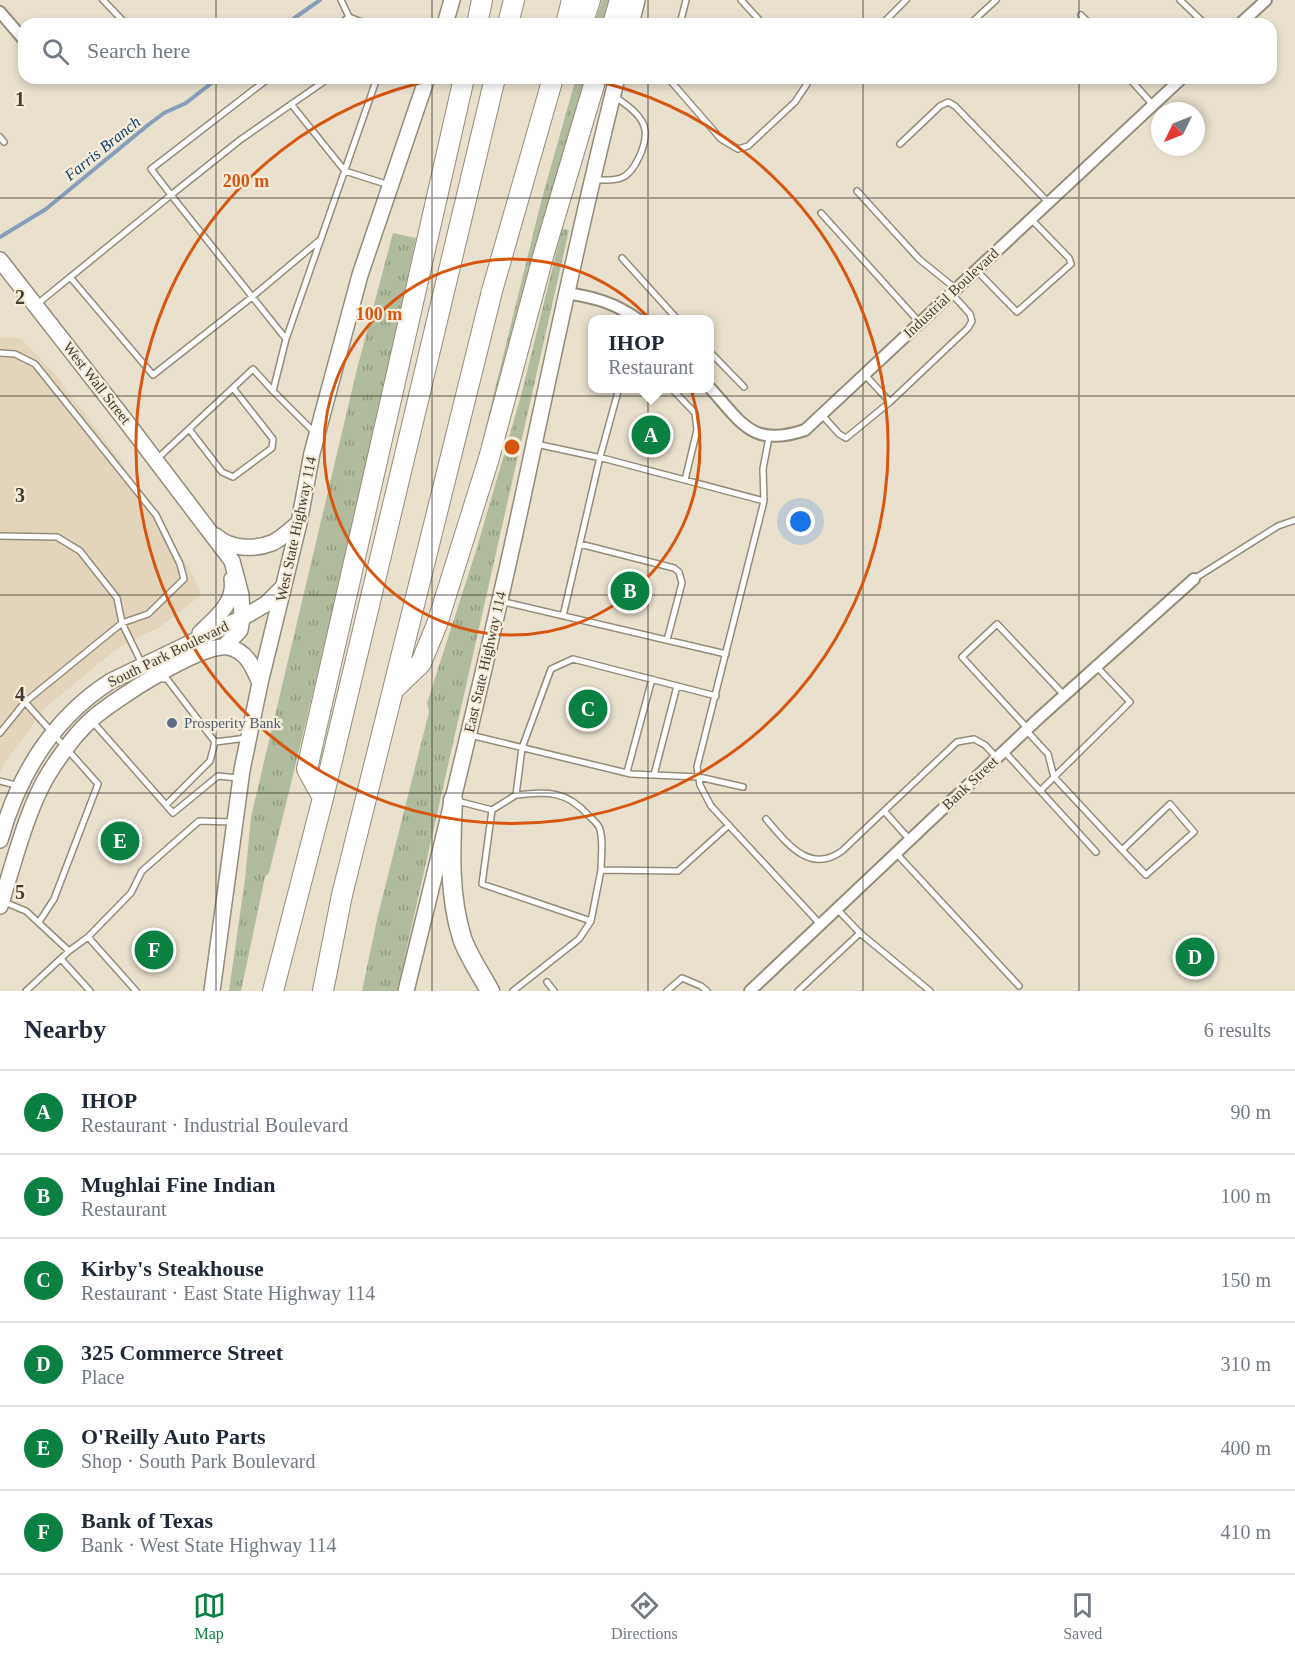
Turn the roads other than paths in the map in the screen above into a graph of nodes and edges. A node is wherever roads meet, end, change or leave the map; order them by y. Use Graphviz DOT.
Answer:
graph roads {
  1 [pos="103,0"];
  2 [pos="341,0"];
  3 [pos="482,0"];
  4 [pos="514,0"];
  5 [pos="572,0"];
  6 [pos="590,0"];
  7 [pos="620,0"];
  8 [pos="637,0"];
  9 [pos="686,0"];
  10 [pos="741,0"];
  11 [pos="906,0"];
  12 [pos="996,0"];
  13 [pos="1180,0"];
  14 [pos="1266,0"];
  15 [pos="0,12"];
  16 [pos="1081,15"];
  17 [pos="349,17"];
  18 [pos="120,18"];
  19 [pos="478,18"];
  20 [pos="510,18"];
  21 [pos="568,18"];
  22 [pos="584,18"];
  23 [pos="615,18"];
  24 [pos="633,18"];
  25 [pos="682,18"];
  26 [pos="758,18"];
  27 [pos="888,18"];
  28 [pos="976,18"];
  29 [pos="1084,18"];
  30 [pos="1199,18"];
  31 [pos="1246,18"];
  32 [pos="18,33"];
  33 [pos="261,84"];
  34 [pos="320,84"];
  35 [pos="375,84"];
  36 [pos="425,84"];
  37 [pos="463,84"];
  38 [pos="494,84"];
  39 [pos="551,84"];
  40 [pos="557,84"];
  41 [pos="594,84"];
  42 [pos="616,84"];
  43 [pos="673,84"];
  44 [pos="807,84"];
  45 [pos="1134,84"];
  46 [pos="1176,84"];
  47 [pos="613,96"];
  48 [pos="547,99"];
  49 [pos="1156,102"];
  50 [pos="1151,103"];
  51 [pos="291,104"];
  52 [pos="1151,107"];
  53 [pos="900,144"];
  54 [pos="345,171"];
  55 [pos="592,180"];
  56 [pos="391,186"];
  57 [pos="857,191"];
  58 [pos="171,195"];
  59 [pos="1048,202"];
  60 [pos="821,213"];
  61 [pos="1030,218"];
  62 [pos="321,239"];
  63 [pos="622,258"];
  64 [pos="0,260"];
  65 [pos="976,270"];
  66 [pos="70,277"];
  67 [pos="953,291"];
  68 [pos="566,293"];
  69 [pos="252,297"];
  70 [pos="36,305"];
  71 [pos="632,315"];
  72 [pos="673,315"];
  73 [pos="920,323"];
  74 [pos="286,339"];
  75 [pos="0,353"];
  76 [pos="714,356"];
  77 [pos="865,375"];
  78 [pos="744,387"];
  79 [pos="234,388"];
  80 [pos="273,392"];
  81 [pos="714,392"];
  82 [pos="618,393"];
  83 [pos="676,393"];
  84 [pos="890,402"];
  85 [pos="822,416"];
  86 [pos="189,429"];
  87 [pos="317,435"];
  88 [pos="770,437"];
  89 [pos="534,444"];
  90 [pos="600,458"];
  91 [pos="156,460"];
  92 [pos="685,480"];
  93 [pos="764,501"];
  94 [pos="192,508"];
  95 [pos="1295,520"];
  96 [pos="299,523"];
  97 [pos="0,536"];
  98 [pos="580,544"];
  99 [pos="1194,579"];
  100 [pos="284,587"];
  101 [pos="500,601"];
  102 [pos="563,616"];
  103 [pos="242,618"];
  104 [pos="122,623"];
  105 [pos="667,640"];
  106 [pos="188,644"];
  107 [pos="225,646"];
  108 [pos="726,654"];
  109 [pos="143,666"];
  110 [pos="1096,667"];
  111 [pos="652,679"];
  112 [pos="150,680"];
  113 [pos="260,683"];
  114 [pos="677,686"];
  115 [pos="393,690"];
  116 [pos="716,696"];
  117 [pos="1065,696"];
  118 [pos="25,702"];
  119 [pos="79,707"];
  120 [pos="91,720"];
  121 [pos="1027,730"];
  122 [pos="0,733"];
  123 [pos="52,734"];
  124 [pos="469,735"];
  125 [pos="248,738"];
  126 [pos="215,742"];
  127 [pos="67,748"];
  128 [pos="522,748"];
  129 [pos="1001,754"];
  130 [pos="627,772"];
  131 [pos="654,775"];
  132 [pos="699,777"];
  133 [pos="1054,777"];
  134 [pos="241,779"];
  135 [pos="0,781"];
  136 [pos="20,786"];
  137 [pos="743,787"];
  138 [pos="1040,791"];
  139 [pos="38,795"];
  140 [pos="516,795"];
  141 [pos="323,798"];
  142 [pos="453,800"];
  143 [pos="166,805"];
  144 [pos="492,810"];
  145 [pos="884,811"];
  146 [pos="766,819"];
  147 [pos="234,822"];
  148 [pos="729,825"];
  149 [pos="0,840"];
  150 [pos="910,840"];
  151 [pos="1122,850"];
  152 [pos="1096,852"];
  153 [pos="896,853"];
  154 [pos="601,870"];
  155 [pos="1,902"];
  156 [pos="837,909"];
  157 [pos="591,921"];
  158 [pos="39,922"];
  159 [pos="820,924"];
  160 [pos="860,933"];
  161 [pos="88,936"];
  162 [pos="69,951"];
  163 [pos="61,959"];
  164 [pos="547,982"];
  165 [pos="1019,986"];
  166 [pos="26,991"];
  167 [pos="90,991"];
  168 [pos="136,991"];
  169 [pos="212,991"];
  170 [pos="273,991"];
  171 [pos="323,991"];
  172 [pos="406,991"];
  173 [pos="490,991"];
  174 [pos="513,991"];
  175 [pos="554,991"];
  176 [pos="667,991"];
  177 [pos="706,991"];
  178 [pos="750,991"];
  179 [pos="798,991"];
  180 [pos="930,991"];
  1 -- 18 [label="lane"];
  2 -- 17 [label="lane"];
  3 -- 19 [label="highway"];
  4 -- 20 [label="highway"];
  5 -- 21 [label="highway"];
  6 -- 22 [label="highway"];
  7 -- 23 [label="highway"];
  8 -- 24 [label="main road"];
  9 -- 25 [label="lane"];
  10 -- 26 [label="lane"];
  11 -- 27 [label="lane"];
  12 -- 28 [label="lane"];
  13 -- 30 [label="lane"];
  14 -- 31 [label="street"];
  15 -- 32 [label="street"];
  16 -- 29 [label="lane"];
  33 -- 58 [label="lane"];
  34 -- 51 [label="lane"];
  35 -- 54 [label="lane"];
  36 -- 56 [label="main road, West State Highway 114"];
  37 -- 141 [label="highway"];
  38 -- 141 [label="highway"];
  39 -- 48 [label="highway"];
  40 -- 48 [label="highway"];
  41 -- 115 [label="highway"];
  42 -- 47 [label="main road"];
  43 -- 44 [label="lane"];
  45 -- 50 [label="lane"];
  46 -- 49 [label="street, Industrial Boulevard"];
  47 -- 55 [label="main road"];
  47 -- 55 [label="lane"];
  48 -- 115 [label="highway"];
  51 -- 54 [label="lane"];
  51 -- 58 [label="lane"];
  52 -- 59 [label="street, Industrial Boulevard"];
  53 -- 59 [label="lane"];
  54 -- 56 [label="lane"];
  54 -- 62 [label="lane"];
  55 -- 68 [label="main road"];
  56 -- 87 [label="main road, West State Highway 114"];
  57 -- 67 [label="lane"];
  58 -- 66 [label="lane"];
  58 -- 69 [label="lane"];
  59 -- 61 [label="street, Industrial Boulevard"];
  60 -- 73 [label="lane"];
  61 -- 65 [label="street, Industrial Boulevard"];
  61 -- 65 [label="lane"];
  62 -- 69 [label="lane"];
  62 -- 74 [label="lane"];
  63 -- 72 [label="lane"];
  64 -- 70 [label="main road, West Wall Street"];
  65 -- 67 [label="street, Industrial Boulevard"];
  66 -- 69 [label="lane"];
  66 -- 70 [label="lane"];
  67 -- 73 [label="street, Industrial Boulevard"];
  67 -- 84 [label="lane"];
  68 -- 71 [label="street"];
  68 -- 89 [label="main road, East State Highway 114"];
  69 -- 74 [label="lane"];
  70 -- 91 [label="main road, West Wall Street"];
  73 -- 77 [label="street, Industrial Boulevard"];
  74 -- 80 [label="lane"];
  75 -- 104 [label="lane"];
  76 -- 78 [label="lane"];
  77 -- 84 [label="lane"];
  77 -- 85 [label="street, Industrial Boulevard"];
  79 -- 80 [label="lane"];
  79 -- 86 [label="lane"];
  79 -- 86 [label="lane"];
  80 -- 87 [label="lane"];
  81 -- 88 [label="street"];
  82 -- 90 [label="lane"];
  83 -- 92 [label="lane"];
  84 -- 85 [label="lane"];
  85 -- 88 [label="street, Industrial Boulevard"];
  86 -- 91 [label="lane"];
  87 -- 96 [label="main road, West State Highway 114"];
  88 -- 93 [label="lane"];
  89 -- 90 [label="lane"];
  89 -- 101 [label="main road, East State Highway 114"];
  90 -- 92 [label="lane"];
  90 -- 98 [label="lane"];
  91 -- 94 [label="main road, West Wall Street"];
  92 -- 93 [label="lane"];
  93 -- 108 [label="lane"];
  94 -- 96 [label="main road"];
  94 -- 103 [label="main road"];
  94 -- 106 [label="main road"];
  95 -- 99 [label="lane"];
  96 -- 100 [label="main road, West State Highway 114"];
  97 -- 104 [label="lane"];
  98 -- 102 [label="lane"];
  98 -- 105 [label="lane"];
  99 -- 110 [label="street, Bank Street"];
  100 -- 103 [label="main road, South Park Boulevard"];
  100 -- 113 [label="main road, West State Highway 114"];
  101 -- 102 [label="lane"];
  101 -- 124 [label="main road, East State Highway 114"];
  102 -- 105 [label="lane"];
  103 -- 106 [label="main road, South Park Boulevard"];
  103 -- 107 [label="main road"];
  104 -- 109 [label="lane"];
  104 -- 118 [label="lane"];
  105 -- 108 [label="lane"];
  106 -- 109 [label="main road, South Park Boulevard"];
  107 -- 112 [label="main road, South Park Boulevard"];
  107 -- 113 [label="main road"];
  108 -- 116 [label="lane"];
  109 -- 112 [label="lane"];
  109 -- 119 [label="main road, South Park Boulevard"];
  110 -- 117 [label="street, Bank Street"];
  110 -- 133 [label="lane"];
  111 -- 114 [label="lane"];
  111 -- 128 [label="lane"];
  111 -- 130 [label="lane"];
  112 -- 120 [label="main road, South Park Boulevard"];
  112 -- 126 [label="lane"];
  113 -- 125 [label="main road, West State Highway 114"];
  114 -- 116 [label="lane"];
  114 -- 131 [label="lane"];
  115 -- 171 [label="highway"];
  116 -- 132 [label="lane"];
  117 -- 121 [label="street, Bank Street"];
  117 -- 121 [label="lane"];
  118 -- 122 [label="lane"];
  118 -- 123 [label="lane"];
  119 -- 120 [label="main road"];
  119 -- 123 [label="main road, South Park Boulevard"];
  120 -- 127 [label="main road, South Park Boulevard"];
  120 -- 143 [label="lane"];
  121 -- 129 [label="street, Bank Street"];
  121 -- 133 [label="lane"];
  123 -- 127 [label="lane"];
  123 -- 136 [label="main road, South Park Boulevard"];
  124 -- 128 [label="lane"];
  124 -- 142 [label="main road, East State Highway 114"];
  125 -- 126 [label="lane"];
  125 -- 134 [label="main road, West State Highway 114"];
  126 -- 143 [label="lane"];
  127 -- 139 [label="main road, South Park Boulevard"];
  127 -- 158 [label="lane"];
  128 -- 130 [label="lane"];
  128 -- 140 [label="lane"];
  129 -- 138 [label="lane"];
  129 -- 145 [label="lane"];
  129 -- 150 [label="street, Bank Street"];
  130 -- 131 [label="lane"];
  131 -- 132 [label="lane"];
  132 -- 137 [label="lane"];
  132 -- 148 [label="lane"];
  133 -- 138 [label="lane"];
  133 -- 151 [label="lane"];
  134 -- 143 [label="lane"];
  134 -- 147 [label="main road, West State Highway 114"];
  135 -- 136 [label="lane"];
  136 -- 139 [label="main road"];
  136 -- 149 [label="main road, South Park Boulevard"];
  138 -- 152 [label="lane"];
  139 -- 155 [label="main road, South Park Boulevard"];
  140 -- 144 [label="lane"];
  140 -- 154 [label="lane"];
  141 -- 170 [label="highway"];
  142 -- 144 [label="lane"];
  142 -- 172 [label="main road, East State Highway 114"];
  142 -- 173 [label="main road"];
  144 -- 157 [label="lane"];
  145 -- 146 [label="lane"];
  145 -- 150 [label="lane"];
  147 -- 161 [label="lane"];
  147 -- 169 [label="main road, West State Highway 114"];
  148 -- 154 [label="lane"];
  148 -- 159 [label="lane"];
  150 -- 153 [label="street, Bank Street"];
  151 -- 151 [label="lane"];
  153 -- 156 [label="street, Bank Street"];
  153 -- 165 [label="lane"];
  154 -- 157 [label="lane"];
  155 -- 158 [label="lane"];
  156 -- 159 [label="street, Bank Street"];
  156 -- 160 [label="lane"];
  157 -- 174 [label="lane"];
  158 -- 162 [label="lane"];
  159 -- 178 [label="street, Bank Street"];
  160 -- 179 [label="lane"];
  160 -- 180 [label="lane"];
  161 -- 162 [label="lane"];
  161 -- 168 [label="lane"];
  162 -- 163 [label="lane"];
  163 -- 166 [label="lane"];
  163 -- 167 [label="lane"];
  164 -- 175 [label="lane"];
  176 -- 177 [label="lane"];
}
